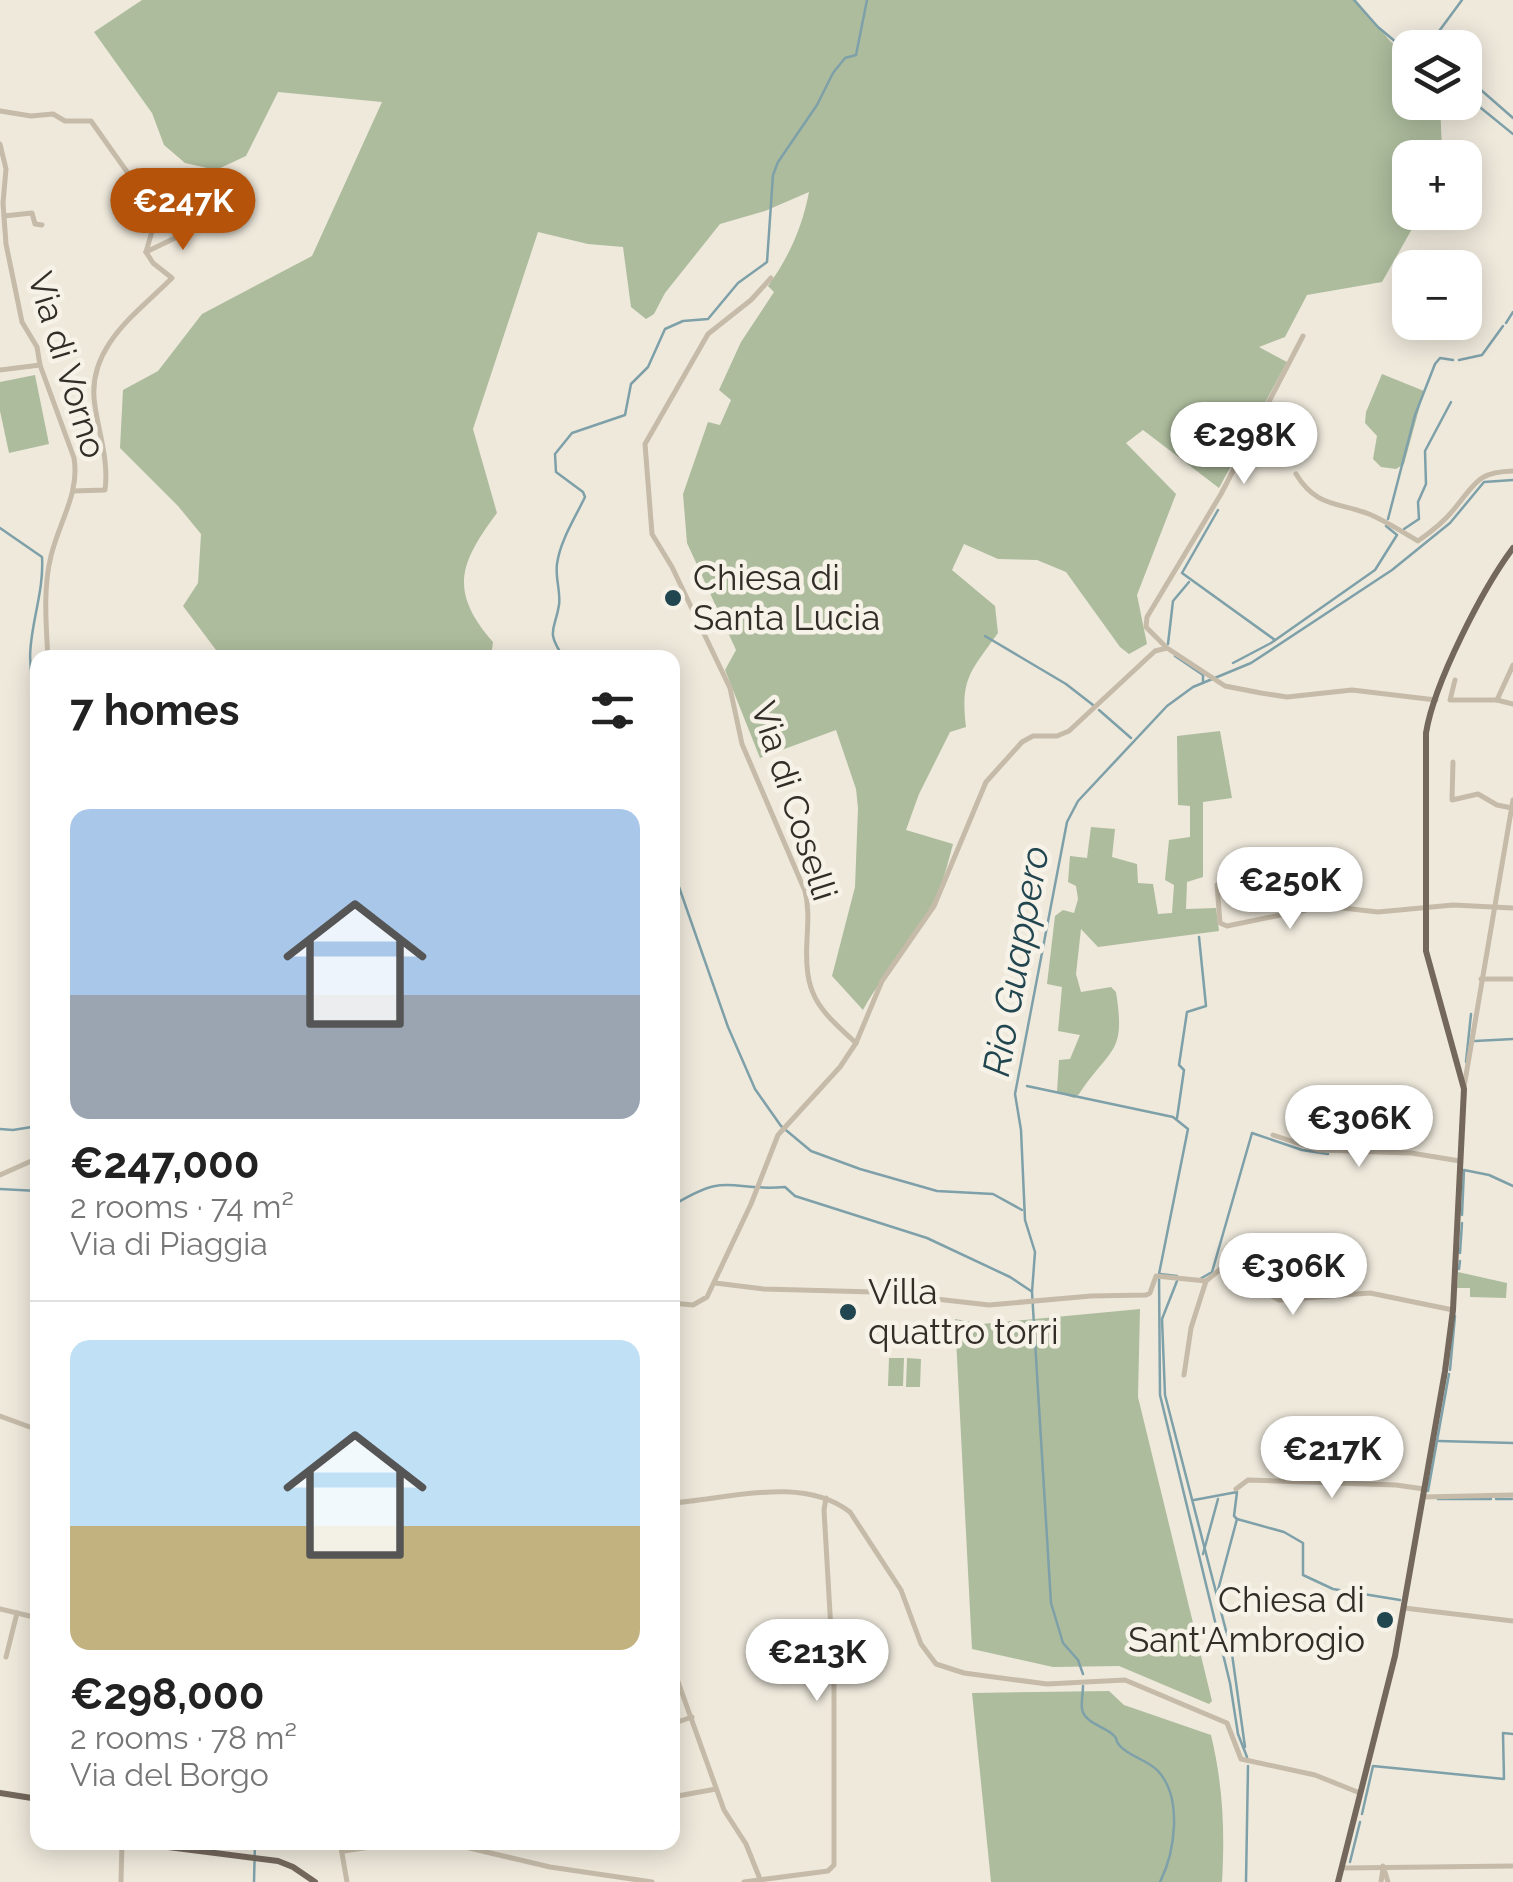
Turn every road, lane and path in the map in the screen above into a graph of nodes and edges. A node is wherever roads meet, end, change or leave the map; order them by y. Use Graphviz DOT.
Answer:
graph roads {
  1 [pos="0,110"];
  2 [pos="0,144"];
  3 [pos="4,216"];
  4 [pos="204,224"];
  5 [pos="42,225"];
  6 [pos="3,244"];
  7 [pos="146,252"];
  8 [pos="771,278"];
  9 [pos="1303,336"];
  10 [pos="40,366"];
  11 [pos="0,370"];
  12 [pos="1242,450"];
  13 [pos="1263,455"];
  14 [pos="1513,471"];
  15 [pos="1296,474"];
  16 [pos="73,491"];
  17 [pos="1513,548"];
  18 [pos="1167,648"];
  19 [pos="48,650"];
  20 [pos="1513,666"];
  21 [pos="1456,680"];
  22 [pos="1436,700"];
  23 [pos="1496,700"];
  24 [pos="1513,704"];
  25 [pos="1453,762"];
  26 [pos="1513,800"];
  27 [pos="1512,808"];
  28 [pos="1217,885"];
  29 [pos="1424,908"];
  30 [pos="1494,908"];
  31 [pos="1513,908"];
  32 [pos="1480,979"];
  33 [pos="1513,979"];
  34 [pos="856,1042"];
  35 [pos="1464,1089"];
  36 [pos="1273,1135"];
  37 [pos="1460,1160"];
  38 [pos="30,1162"];
  39 [pos="0,1175"];
  40 [pos="1206,1282"];
  41 [pos="715,1283"];
  42 [pos="680,1303"];
  43 [pos="1452,1310"];
  44 [pos="1184,1375"];
  45 [pos="0,1416"];
  46 [pos="30,1427"];
  47 [pos="1236,1488"];
  48 [pos="1423,1493"];
  49 [pos="1513,1495"];
  50 [pos="826,1498"];
  51 [pos="680,1502"];
  52 [pos="1404,1608"];
  53 [pos="0,1609"];
  54 [pos="17,1613"];
  55 [pos="30,1616"];
  56 [pos="1513,1621"];
  57 [pos="6,1657"];
  58 [pos="680,1684"];
  59 [pos="692,1717"];
  60 [pos="680,1721"];
  61 [pos="716,1789"];
  62 [pos="0,1793"];
  63 [pos="1360,1793"];
  64 [pos="680,1796"];
  65 [pos="30,1799"];
  66 [pos="124,1850"];
  67 [pos="194,1850"];
  68 [pos="350,1850"];
  69 [pos="478,1850"];
  70 [pos="344,1851"];
  71 [pos="1383,1866"];
  72 [pos="1513,1866"];
  73 [pos="1343,1868"];
  74 [pos="760,1880"];
  75 [pos="122,1882"];
  76 [pos="315,1882"];
  77 [pos="347,1882"];
  78 [pos="652,1882"];
  79 [pos="744,1882"];
  80 [pos="1338,1882"];
  81 [pos="1385,1882"];
  1 -- 7 [label="street"];
  2 -- 3 [label="street, Via di Vorno"];
  3 -- 5 [label="street"];
  3 -- 6 [label="street, Via di Vorno"];
  4 -- 7 [label="street"];
  6 -- 10 [label="street, Via di Vorno"];
  7 -- 16 [label="street"];
  8 -- 34 [label="street, Via di Coselli"];
  9 -- 12 [label="street"];
  10 -- 11 [label="street"];
  10 -- 16 [label="street, Via di Vorno"];
  12 -- 13 [label="street"];
  12 -- 18 [label="street"];
  14 -- 15 [label="street"];
  16 -- 19 [label="street, Via di Vorno"];
  17 -- 22 [label="main road"];
  18 -- 22 [label="street"];
  18 -- 34 [label="street"];
  20 -- 23 [label="street"];
  21 -- 23 [label="street"];
  22 -- 29 [label="main road"];
  23 -- 24 [label="street"];
  25 -- 27 [label="street"];
  26 -- 27 [label="street"];
  27 -- 30 [label="street"];
  28 -- 29 [label="street"];
  29 -- 30 [label="street"];
  29 -- 35 [label="main road"];
  30 -- 31 [label="street"];
  30 -- 32 [label="street"];
  32 -- 33 [label="street"];
  32 -- 35 [label="street"];
  34 -- 41 [label="street"];
  35 -- 37 [label="main road"];
  36 -- 37 [label="street"];
  37 -- 43 [label="main road"];
  38 -- 39 [label="street"];
  40 -- 41 [label="street"];
  40 -- 43 [label="street"];
  40 -- 44 [label="street"];
  41 -- 42 [label="street"];
  43 -- 48 [label="main road"];
  45 -- 46 [label="street"];
  47 -- 48 [label="street"];
  48 -- 49 [label="street"];
  48 -- 52 [label="main road"];
  50 -- 51 [label="street"];
  50 -- 63 [label="street"];
  50 -- 74 [label="street"];
  52 -- 56 [label="street"];
  52 -- 63 [label="main road"];
  53 -- 54 [label="street"];
  54 -- 55 [label="street"];
  54 -- 57 [label="street"];
  58 -- 59 [label="street"];
  59 -- 60 [label="street"];
  59 -- 61 [label="street"];
  61 -- 64 [label="street"];
  61 -- 74 [label="street"];
  62 -- 65 [label="main road"];
  63 -- 73 [label="main road"];
  66 -- 75 [label="street"];
  67 -- 76 [label="main road"];
  68 -- 70 [label="street"];
  69 -- 78 [label="street"];
  70 -- 77 [label="street"];
  71 -- 72 [label="street"];
  71 -- 73 [label="street"];
  71 -- 81 [label="street"];
  73 -- 80 [label="main road"];
  74 -- 79 [label="street"];
}
